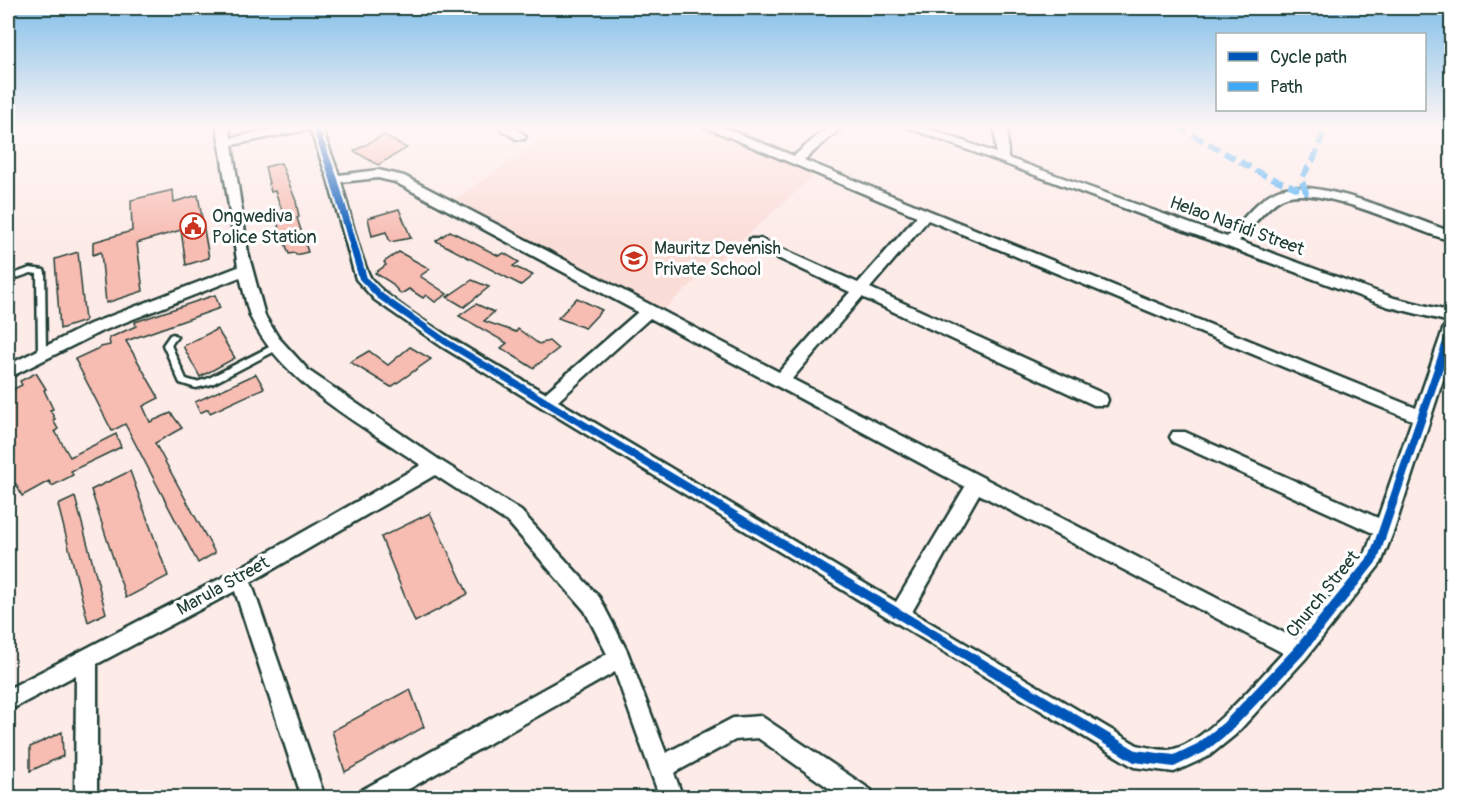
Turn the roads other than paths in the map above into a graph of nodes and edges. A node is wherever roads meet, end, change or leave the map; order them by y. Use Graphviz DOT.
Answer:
graph roads {
  1 [pos="228,164"];
  2 [pos="328,164"];
  3 [pos="799,164"];
  4 [pos="1012,164"];
  5 [pos="334,179"];
  6 [pos="926,215"];
  7 [pos="1452,237"];
  8 [pos="755,242"];
  9 [pos="1229,243"];
  10 [pos="245,270"];
  11 [pos="8,279"];
  12 [pos="860,290"];
  13 [pos="648,312"];
  14 [pos="1452,317"];
  15 [pos="1452,327"];
  16 [pos="173,337"];
  17 [pos="278,346"];
  18 [pos="42,353"];
  19 [pos="8,372"];
  20 [pos="781,381"];
  21 [pos="1100,400"];
  22 [pos="547,401"];
  23 [pos="1422,417"];
  24 [pos="1179,437"];
  25 [pos="435,466"];
  26 [pos="976,484"];
  27 [pos="1385,530"];
  28 [pos="240,578"];
  29 [pos="899,615"];
  30 [pos="1299,651"];
  31 [pos="620,658"];
  32 [pos="87,659"];
  33 [pos="8,700"];
  34 [pos="661,768"];
  35 [pos="86,798"];
  36 [pos="314,798"];
  37 [pos="370,798"];
  38 [pos="672,798"];
  39 [pos="863,798"];
  1 -- 10 [label="street"];
  2 -- 5 [label="street"];
  3 -- 6 [label="street"];
  4 -- 9 [label="street, Helao Nafidi Street"];
  5 -- 13 [label="street"];
  5 -- 22 [label="street"];
  6 -- 12 [label="street"];
  6 -- 23 [label="street"];
  7 -- 9 [label="street"];
  8 -- 12 [label="street"];
  9 -- 14 [label="street, Helao Nafidi Street"];
  10 -- 17 [label="street"];
  10 -- 18 [label="street"];
  11 -- 18 [label="lane"];
  12 -- 20 [label="street"];
  12 -- 21 [label="street"];
  13 -- 20 [label="street"];
  13 -- 22 [label="street"];
  15 -- 23 [label="street, Church Street"];
  16 -- 17 [label="lane"];
  17 -- 25 [label="street"];
  18 -- 19 [label="street"];
  20 -- 26 [label="street"];
  22 -- 29 [label="street"];
  23 -- 27 [label="street, Church Street"];
  24 -- 27 [label="street"];
  25 -- 28 [label="street, Marula Street"];
  25 -- 31 [label="street"];
  26 -- 29 [label="street"];
  26 -- 30 [label="street"];
  27 -- 30 [label="street, Church Street"];
  28 -- 32 [label="street, Marula Street"];
  28 -- 36 [label="street"];
  29 -- 30 [label="street, Church Street"];
  31 -- 34 [label="street"];
  31 -- 37 [label="street"];
  32 -- 33 [label="street, Marula Street"];
  32 -- 35 [label="street"];
  34 -- 38 [label="street"];
  34 -- 39 [label="street"];
}
